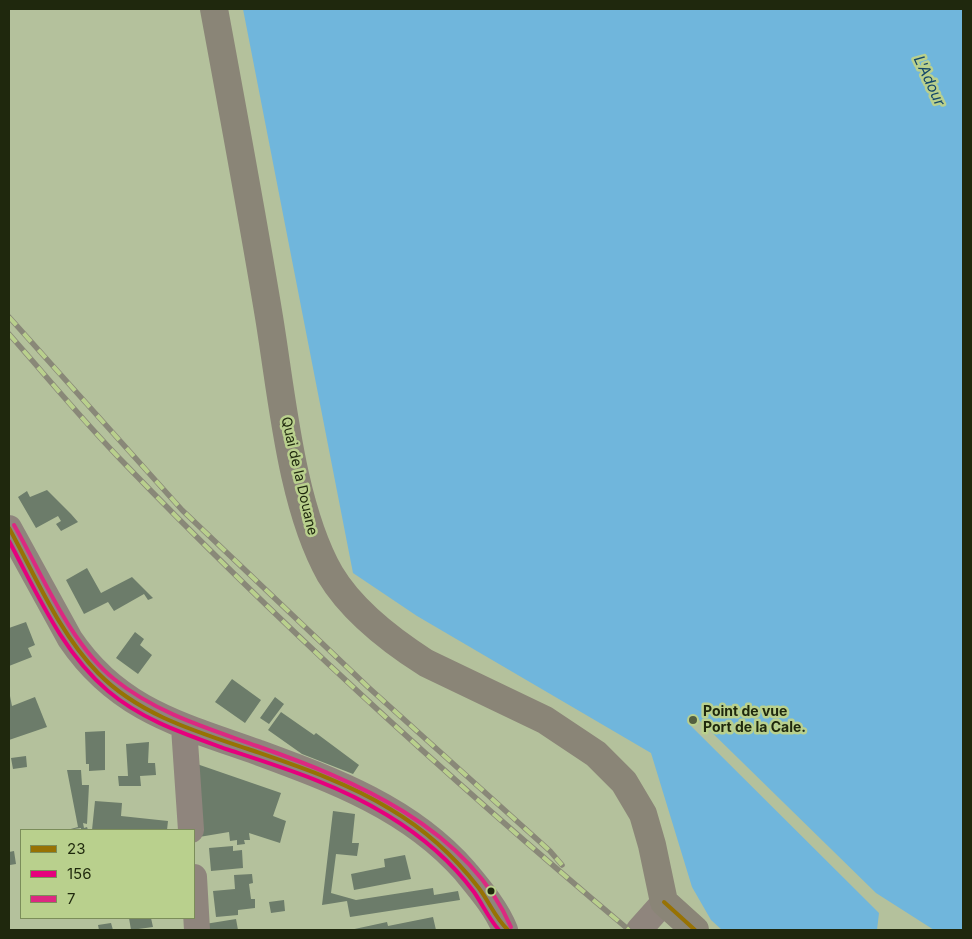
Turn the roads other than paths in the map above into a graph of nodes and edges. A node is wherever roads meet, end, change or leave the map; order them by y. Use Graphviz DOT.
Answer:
graph roads {
  1 [pos="214,9"];
  2 [pos="9,528"];
  3 [pos="184,727"];
  4 [pos="191,829"];
  5 [pos="195,895"];
  6 [pos="664,902"];
  7 [pos="197,930"];
  8 [pos="506,930"];
  9 [pos="639,930"];
  10 [pos="695,930"];
  1 -- 6 [label="main road, Quai de la Douane"];
  2 -- 3 [label="street"];
  3 -- 4 [label="street"];
  3 -- 8 [label="street"];
  5 -- 7 [label="street"];
  6 -- 9 [label="street"];
  6 -- 10 [label="main road"];
}
